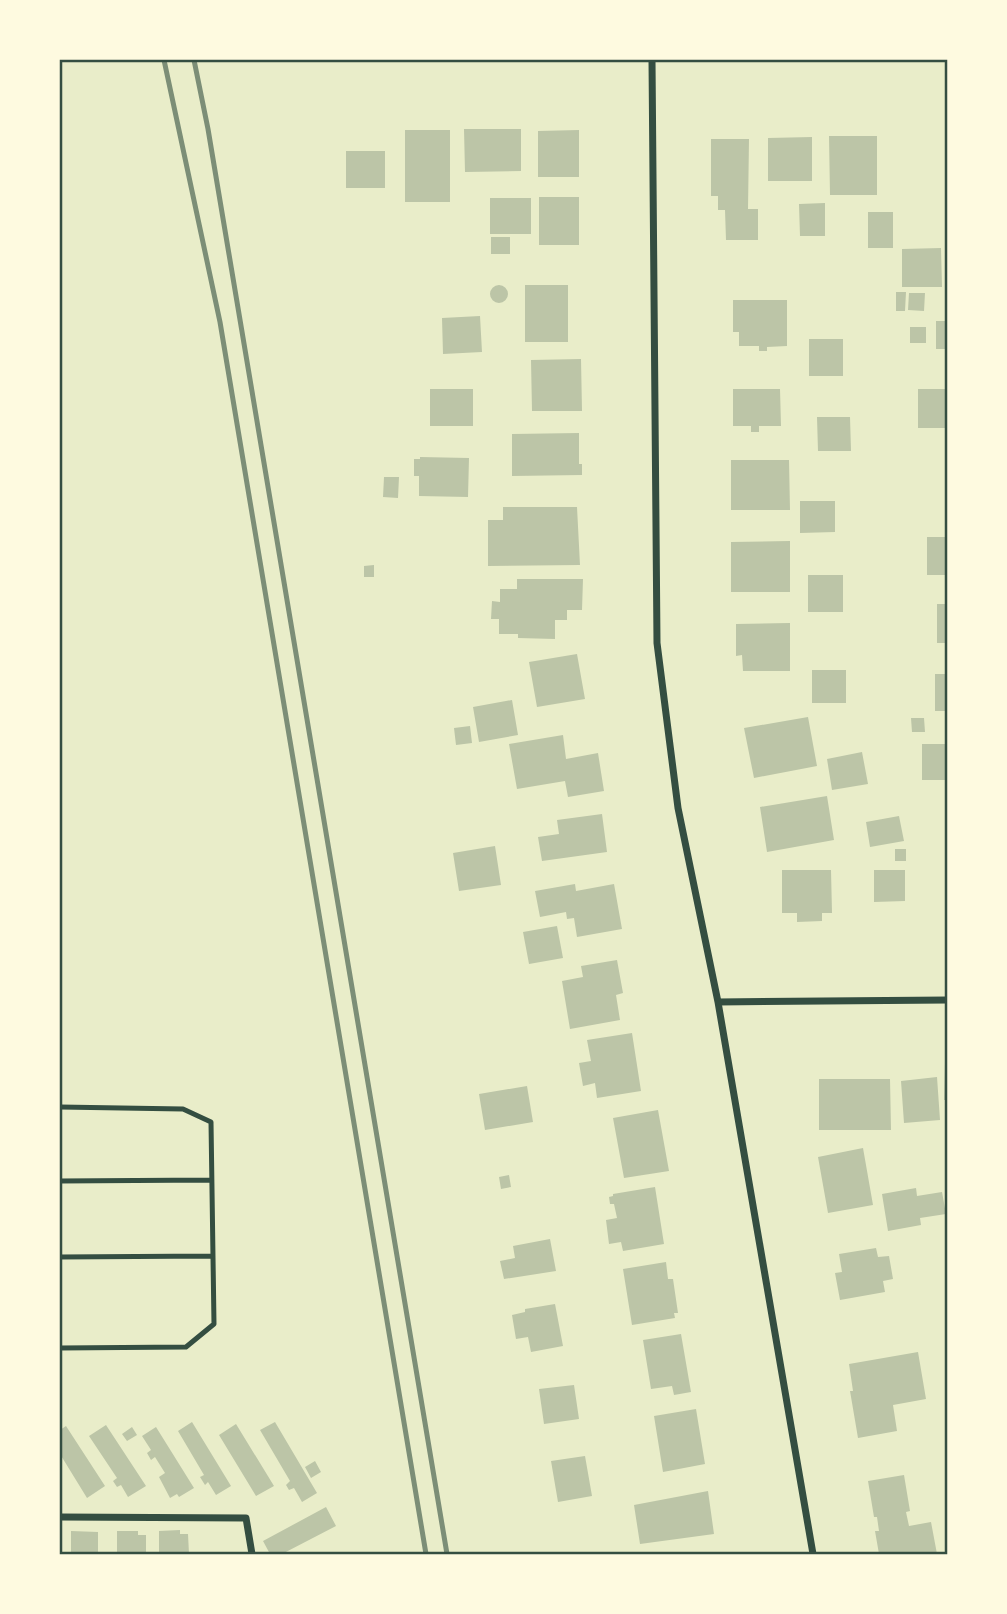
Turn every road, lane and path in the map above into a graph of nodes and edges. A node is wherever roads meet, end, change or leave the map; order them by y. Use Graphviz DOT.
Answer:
graph roads {
  1 [pos="652,60"];
  2 [pos="947,1000"];
  3 [pos="718,1002"];
  4 [pos="60,1108"];
  5 [pos="211,1180"];
  6 [pos="60,1181"];
  7 [pos="212,1255"];
  8 [pos="60,1257"];
  9 [pos="60,1348"];
  10 [pos="60,1517"];
  11 [pos="251,1555"];
  12 [pos="813,1555"];
  1 -- 3 [label="street"];
  2 -- 3 [label="street"];
  3 -- 12 [label="street"];
  4 -- 5 [label="lane"];
  5 -- 6 [label="lane"];
  5 -- 7 [label="lane"];
  7 -- 8 [label="lane"];
  7 -- 9 [label="lane"];
  10 -- 11 [label="street"];
}
